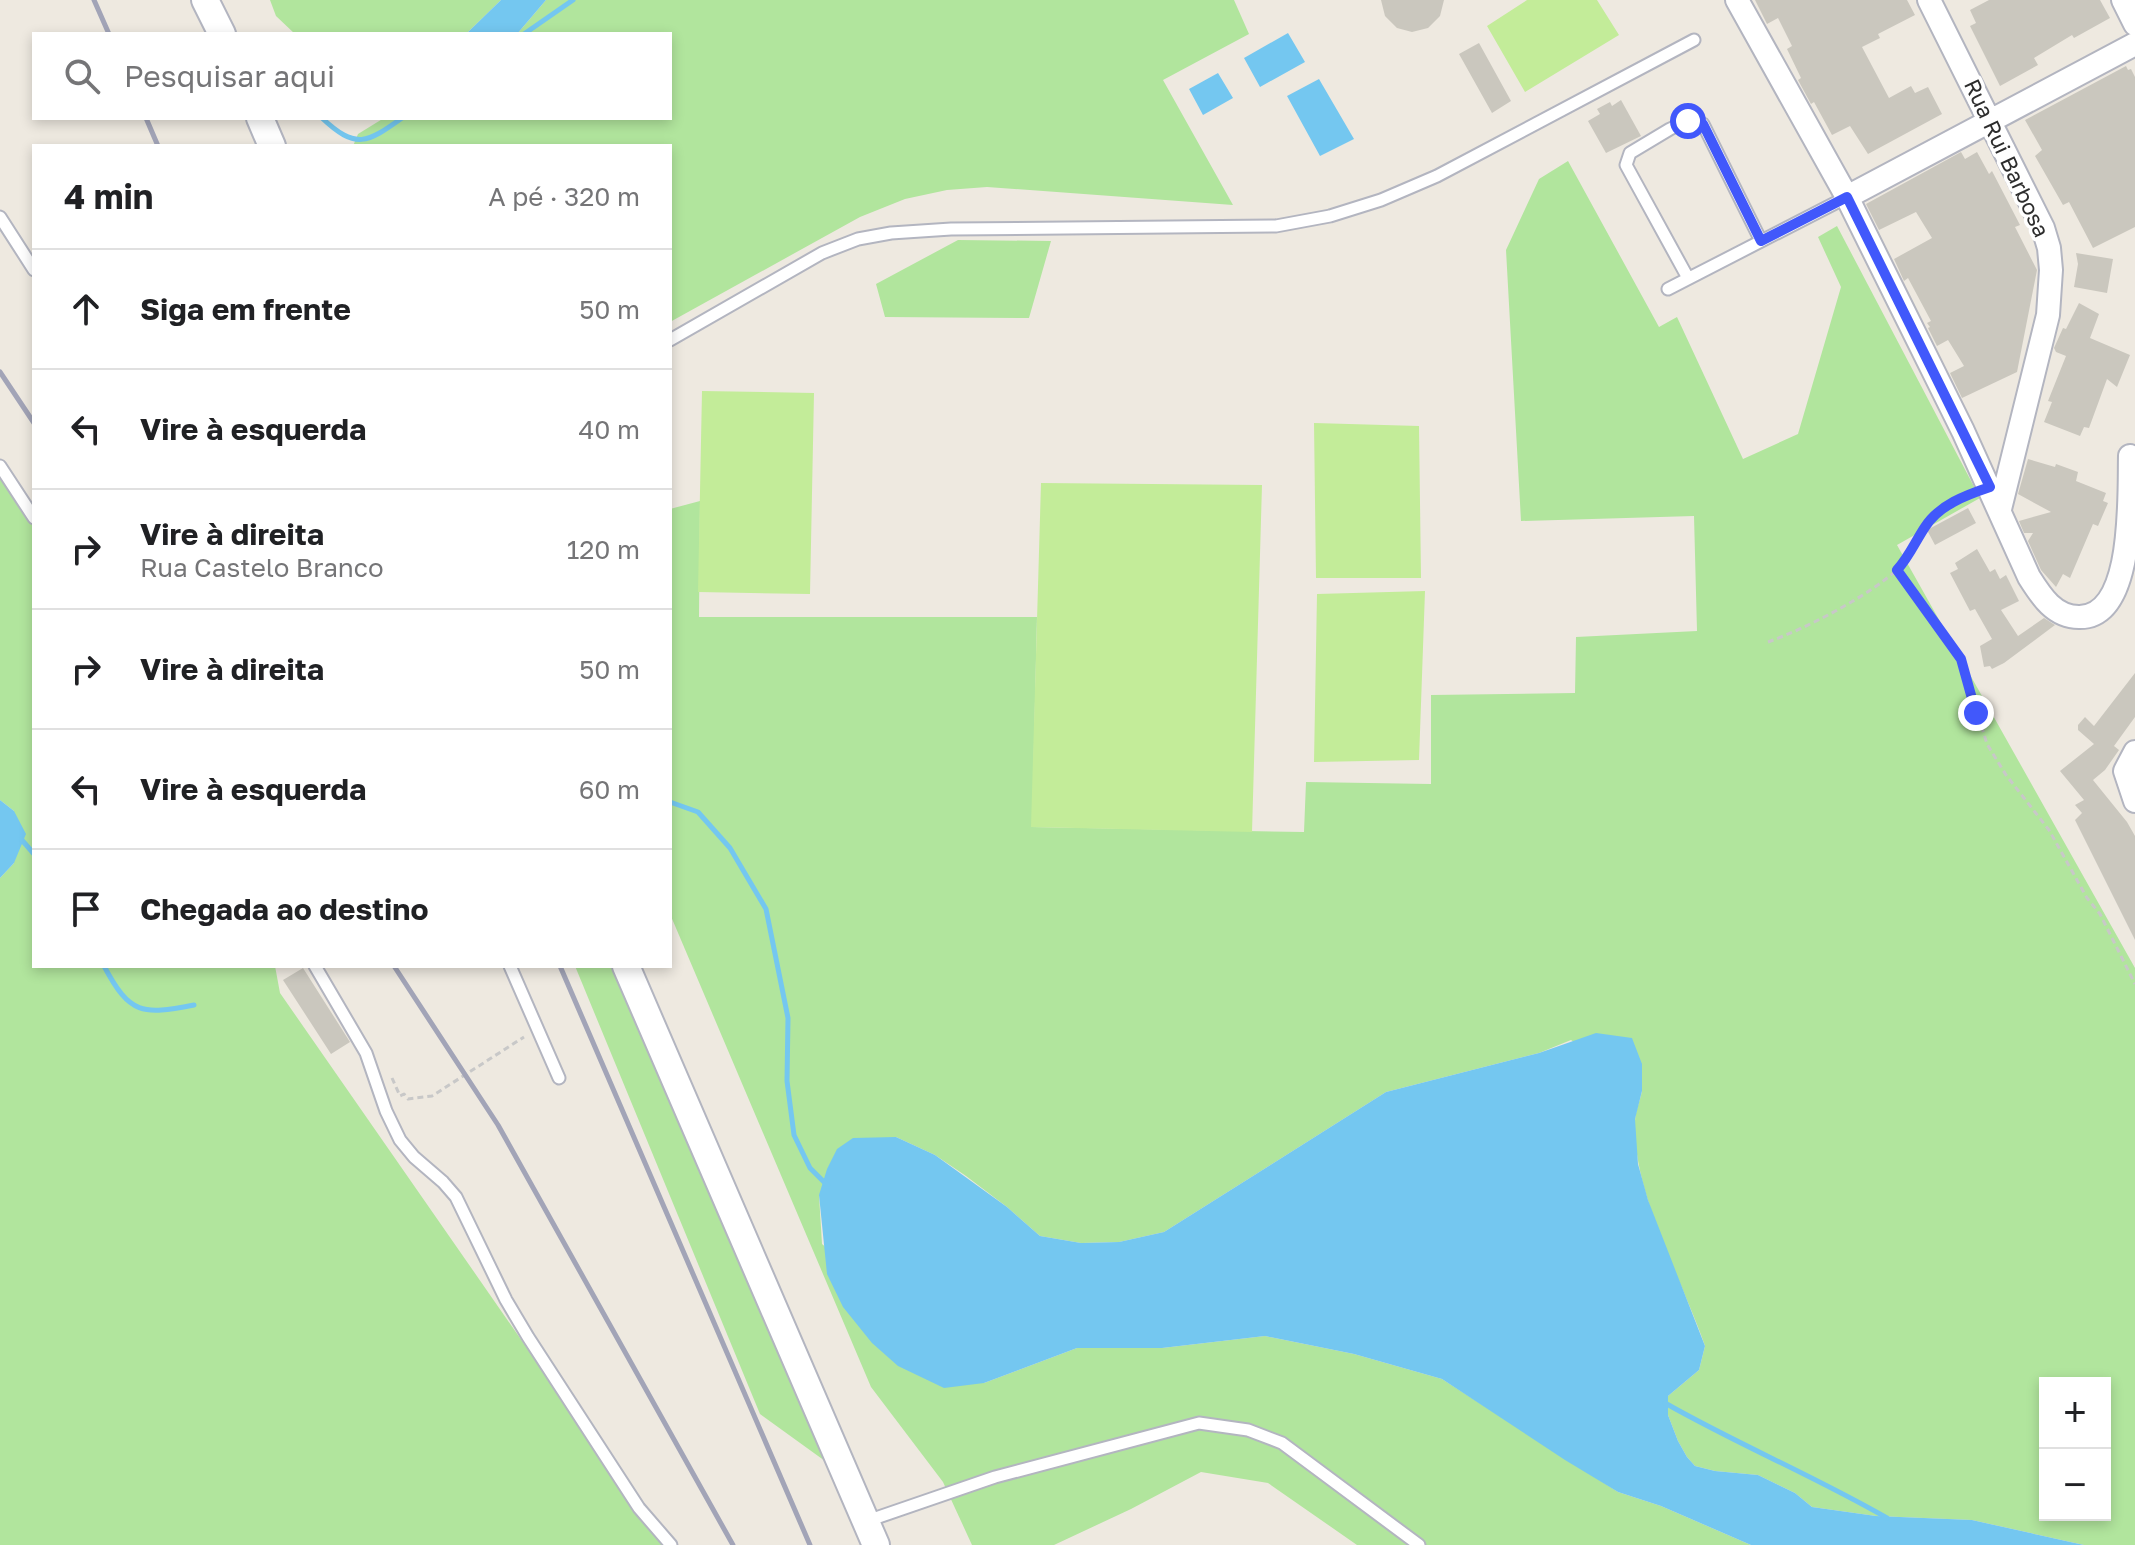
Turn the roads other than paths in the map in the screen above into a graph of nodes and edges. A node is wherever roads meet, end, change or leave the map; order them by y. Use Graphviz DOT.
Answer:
graph roads {
  1 [pos="205,0"];
  2 [pos="1737,0"];
  3 [pos="1929,0"];
  4 [pos="2123,0"];
  5 [pos="2135,24"];
  6 [pos="221,32"];
  7 [pos="1694,40"];
  8 [pos="2135,44"];
  9 [pos="1990,119"];
  10 [pos="261,120"];
  11 [pos="271,144"];
  12 [pos="1847,197"];
  13 [pos="0,217"];
  14 [pos="1761,241"];
  15 [pos="32,267"];
  16 [pos="1688,278"];
  17 [pos="1668,289"];
  18 [pos="672,339"];
  19 [pos="2130,456"];
  20 [pos="0,466"];
  21 [pos="2000,509"];
  22 [pos="32,515"];
  23 [pos="2130,761"];
  24 [pos="2135,801"];
  25 [pos="316,968"];
  26 [pos="511,968"];
  27 [pos="627,968"];
  28 [pos="559,1078"];
  29 [pos="871,1533"];
  30 [pos="671,1545"];
  31 [pos="1419,1545"];
  1 -- 6 [label="street"];
  2 -- 12 [label="street"];
  3 -- 9 [label="street, Rua Rui Barbosa"];
  4 -- 5 [label="street"];
  7 -- 18 [label="lane"];
  8 -- 9 [label="street"];
  9 -- 12 [label="street"];
  9 -- 21 [label="street, Rua Rui Barbosa"];
  10 -- 11 [label="street"];
  12 -- 14 [label="lane"];
  12 -- 21 [label="street"];
  13 -- 15 [label="lane"];
  14 -- 16 [label="lane"];
  14 -- 16 [label="lane"];
  16 -- 17 [label="lane"];
  19 -- 21 [label="street"];
  20 -- 22 [label="lane"];
  23 -- 24 [label="street"];
  25 -- 30 [label="lane"];
  26 -- 28 [label="lane"];
  27 -- 29 [label="street"];
  29 -- 31 [label="lane"];
}
